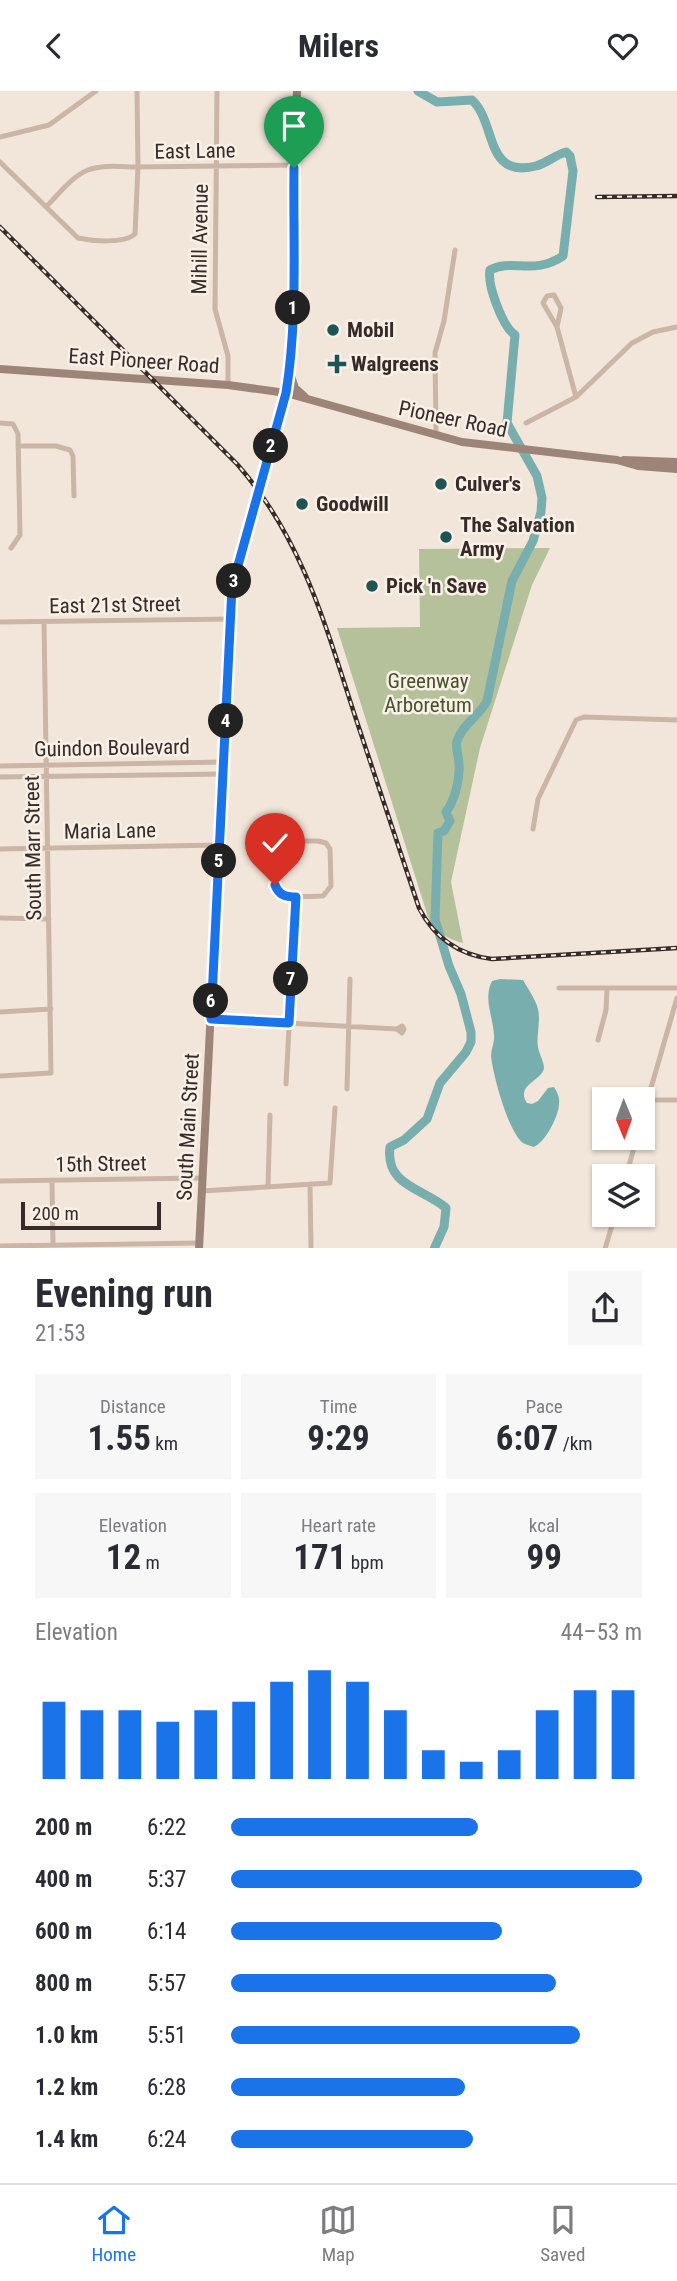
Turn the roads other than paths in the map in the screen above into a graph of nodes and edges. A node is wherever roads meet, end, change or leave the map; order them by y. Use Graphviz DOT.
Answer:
graph roads {
  1 [pos="96,91"];
  2 [pos="137,91"];
  3 [pos="217,91"];
  4 [pos="296,91"];
  5 [pos="0,137"];
  6 [pos="0,162"];
  7 [pos="294,165"];
  8 [pos="216,166"];
  9 [pos="138,167"];
  10 [pos="46,207"];
  11 [pos="455,250"];
  12 [pos="557,327"];
  13 [pos="677,327"];
  14 [pos="0,369"];
  15 [pos="290,370"];
  16 [pos="228,385"];
  17 [pos="286,393"];
  18 [pos="576,397"];
  19 [pos="307,399"];
  20 [pos="279,417"];
  21 [pos="0,423"];
  22 [pos="526,423"];
  23 [pos="436,436"];
  24 [pos="18,446"];
  25 [pos="617,460"];
  26 [pos="677,462"];
  27 [pos="677,469"];
  28 [pos="74,496"];
  29 [pos="11,548"];
  30 [pos="231,618"];
  31 [pos="0,622"];
  32 [pos="44,622"];
  33 [pos="677,720"];
  34 [pos="224,762"];
  35 [pos="48,765"];
  36 [pos="0,766"];
  37 [pos="223,773"];
  38 [pos="48,776"];
  39 [pos="0,777"];
  40 [pos="533,829"];
  41 [pos="220,845"];
  42 [pos="48,848"];
  43 [pos="0,849"];
  44 [pos="296,897"];
  45 [pos="0,918"];
  46 [pos="49,919"];
  47 [pos="350,979"];
  48 [pos="559,988"];
  49 [pos="607,988"];
  50 [pos="677,988"];
  51 [pos="677,998"];
  52 [pos="51,1009"];
  53 [pos="0,1012"];
  54 [pos="211,1019"];
  55 [pos="289,1023"];
  56 [pos="350,1026"];
  57 [pos="397,1029"];
  58 [pos="598,1040"];
  59 [pos="0,1076"];
  60 [pos="286,1084"];
  61 [pos="649,1087"];
  62 [pos="346,1089"];
  63 [pos="655,1100"];
  64 [pos="677,1100"];
  65 [pos="335,1108"];
  66 [pos="270,1115"];
  67 [pos="202,1178"];
  68 [pos="52,1180"];
  69 [pos="0,1181"];
  70 [pos="310,1184"];
  71 [pos="268,1186"];
  72 [pos="202,1191"];
  73 [pos="611,1227"];
  74 [pos="0,1246"];
  75 [pos="199,1246"];
  76 [pos="53,1247"];
  77 [pos="311,1248"];
  78 [pos="605,1248"];
  1 -- 5 [label="street"];
  2 -- 9 [label="street"];
  3 -- 8 [label="street, Mihill Avenue"];
  4 -- 7 [label="main road, South Main Street"];
  6 -- 10 [label="street"];
  7 -- 8 [label="street, East Lane"];
  7 -- 15 [label="main road, South Main Street"];
  8 -- 9 [label="street, East Lane"];
  8 -- 16 [label="street, Mihill Avenue"];
  9 -- 10 [label="street, East Lane"];
  9 -- 10 [label="street"];
  11 -- 23 [label="street"];
  12 -- 12 [label="street"];
  12 -- 18 [label="street"];
  13 -- 18 [label="street"];
  14 -- 16 [label="main road, East Pioneer Road"];
  15 -- 17 [label="main road, South Main Street"];
  15 -- 19 [label="main road"];
  16 -- 17 [label="main road, East Pioneer Road"];
  17 -- 19 [label="main road, Pioneer Road"];
  17 -- 20 [label="main road, South Main Street"];
  18 -- 22 [label="street"];
  19 -- 20 [label="main road"];
  19 -- 23 [label="main road, Pioneer Road"];
  20 -- 30 [label="main road, South Main Street"];
  21 -- 24 [label="street"];
  23 -- 25 [label="main road, Pioneer Road"];
  24 -- 28 [label="street"];
  24 -- 29 [label="street"];
  25 -- 26 [label="main road, Pioneer Road"];
  25 -- 27 [label="main road, Pioneer Road"];
  30 -- 32 [label="street, East 21st Street"];
  30 -- 34 [label="main road, South Main Street"];
  31 -- 32 [label="street, East 21st Street"];
  32 -- 35 [label="street, South Marr Street"];
  33 -- 40 [label="street"];
  34 -- 35 [label="street, Guindon Boulevard"];
  34 -- 37 [label="main road, South Main Street"];
  35 -- 36 [label="street, Guindon Boulevard"];
  35 -- 38 [label="street, South Marr Street"];
  37 -- 38 [label="street, Guindon Boulevard"];
  37 -- 41 [label="main road, South Main Street"];
  38 -- 39 [label="street, Guindon Boulevard"];
  38 -- 42 [label="street, South Marr Street"];
  41 -- 42 [label="street, Maria Lane"];
  41 -- 54 [label="main road, South Main Street"];
  42 -- 43 [label="street, Maria Lane"];
  42 -- 46 [label="street, South Marr Street"];
  44 -- 44 [label="street"];
  44 -- 55 [label="street"];
  45 -- 46 [label="street"];
  46 -- 52 [label="street, South Marr Street"];
  47 -- 56 [label="street"];
  48 -- 49 [label="street"];
  49 -- 50 [label="street"];
  49 -- 58 [label="street"];
  51 -- 61 [label="street"];
  52 -- 53 [label="street"];
  52 -- 59 [label="street, South Marr Street"];
  54 -- 55 [label="street"];
  54 -- 67 [label="main road, South Main Street"];
  55 -- 56 [label="street"];
  55 -- 60 [label="street"];
  56 -- 57 [label="street"];
  56 -- 62 [label="street"];
  63 -- 64 [label="street"];
  65 -- 70 [label="street"];
  66 -- 71 [label="street"];
  67 -- 68 [label="street, 15th Street"];
  67 -- 72 [label="main road, South Main Street"];
  68 -- 69 [label="street, 15th Street"];
  68 -- 76 [label="street"];
  70 -- 71 [label="street"];
  70 -- 77 [label="street"];
  71 -- 72 [label="street"];
  72 -- 75 [label="main road, South Main Street"];
  73 -- 78 [label="street"];
  74 -- 76 [label="street"];
  75 -- 76 [label="street"];
}
